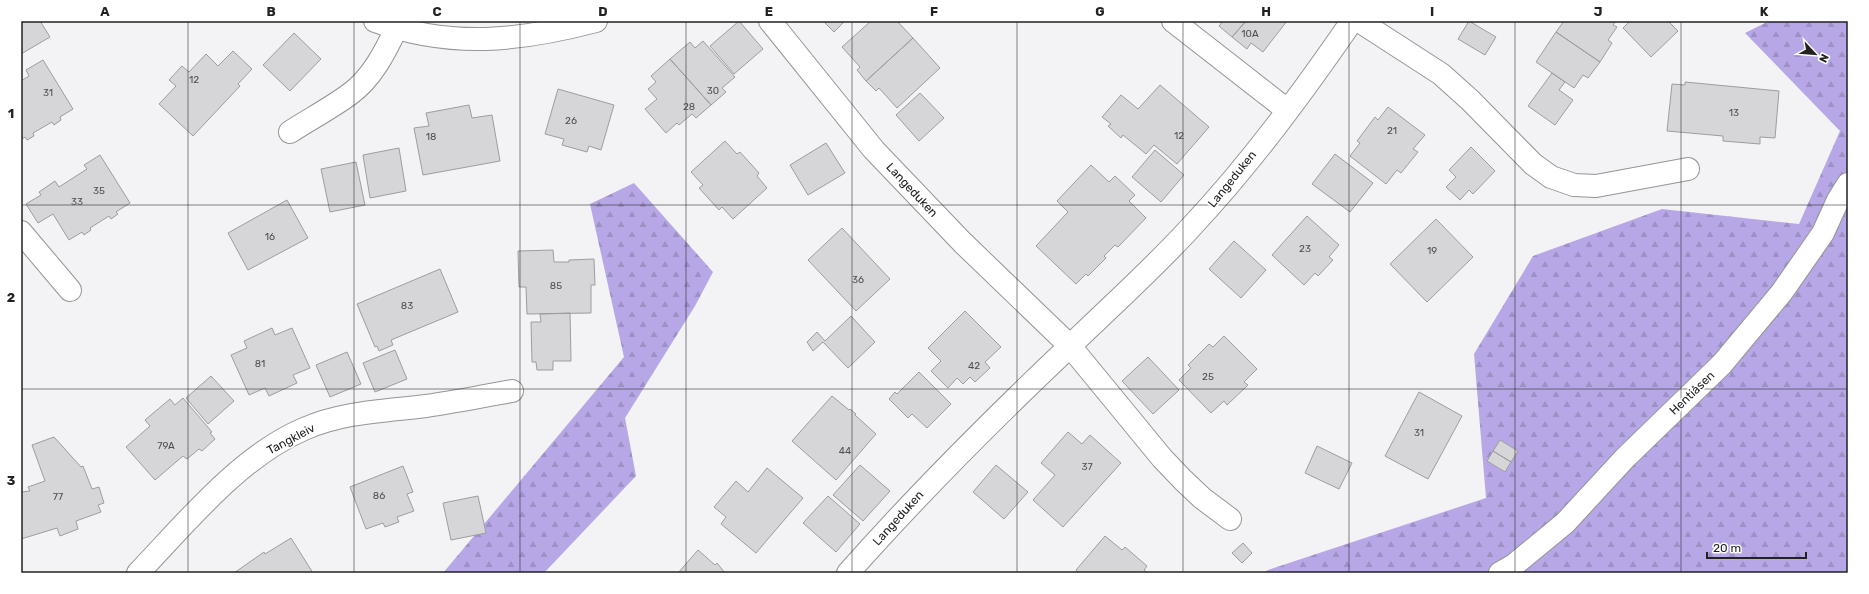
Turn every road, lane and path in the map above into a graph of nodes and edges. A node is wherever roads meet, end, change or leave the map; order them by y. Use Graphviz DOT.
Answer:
graph roads {
  1 [pos="375,21"];
  2 [pos="596,21"];
  3 [pos="770,21"];
  4 [pos="1173,21"];
  5 [pos="1352,21"];
  6 [pos="1359,21"];
  7 [pos="396,29"];
  8 [pos="1287,110"];
  9 [pos="290,132"];
  10 [pos="1688,170"];
  11 [pos="1848,184"];
  12 [pos="21,232"];
  13 [pos="70,290"];
  14 [pos="1070,346"];
  15 [pos="512,391"];
  16 [pos="1230,519"];
  17 [pos="138,573"];
  18 [pos="848,573"];
  19 [pos="1500,573"];
  1 -- 7 [label="street"];
  2 -- 7 [label="street"];
  3 -- 14 [label="street, Langeduken"];
  4 -- 8 [label="street"];
  5 -- 8 [label="street, Langeduken"];
  6 -- 10 [label="street"];
  7 -- 9 [label="street"];
  8 -- 14 [label="street, Langeduken"];
  11 -- 19 [label="street, Hentiåsen"];
  12 -- 13 [label="street"];
  14 -- 16 [label="street, Langeduken"];
  14 -- 18 [label="street, Langeduken"];
  15 -- 17 [label="street, Tangkleiv"];
}
